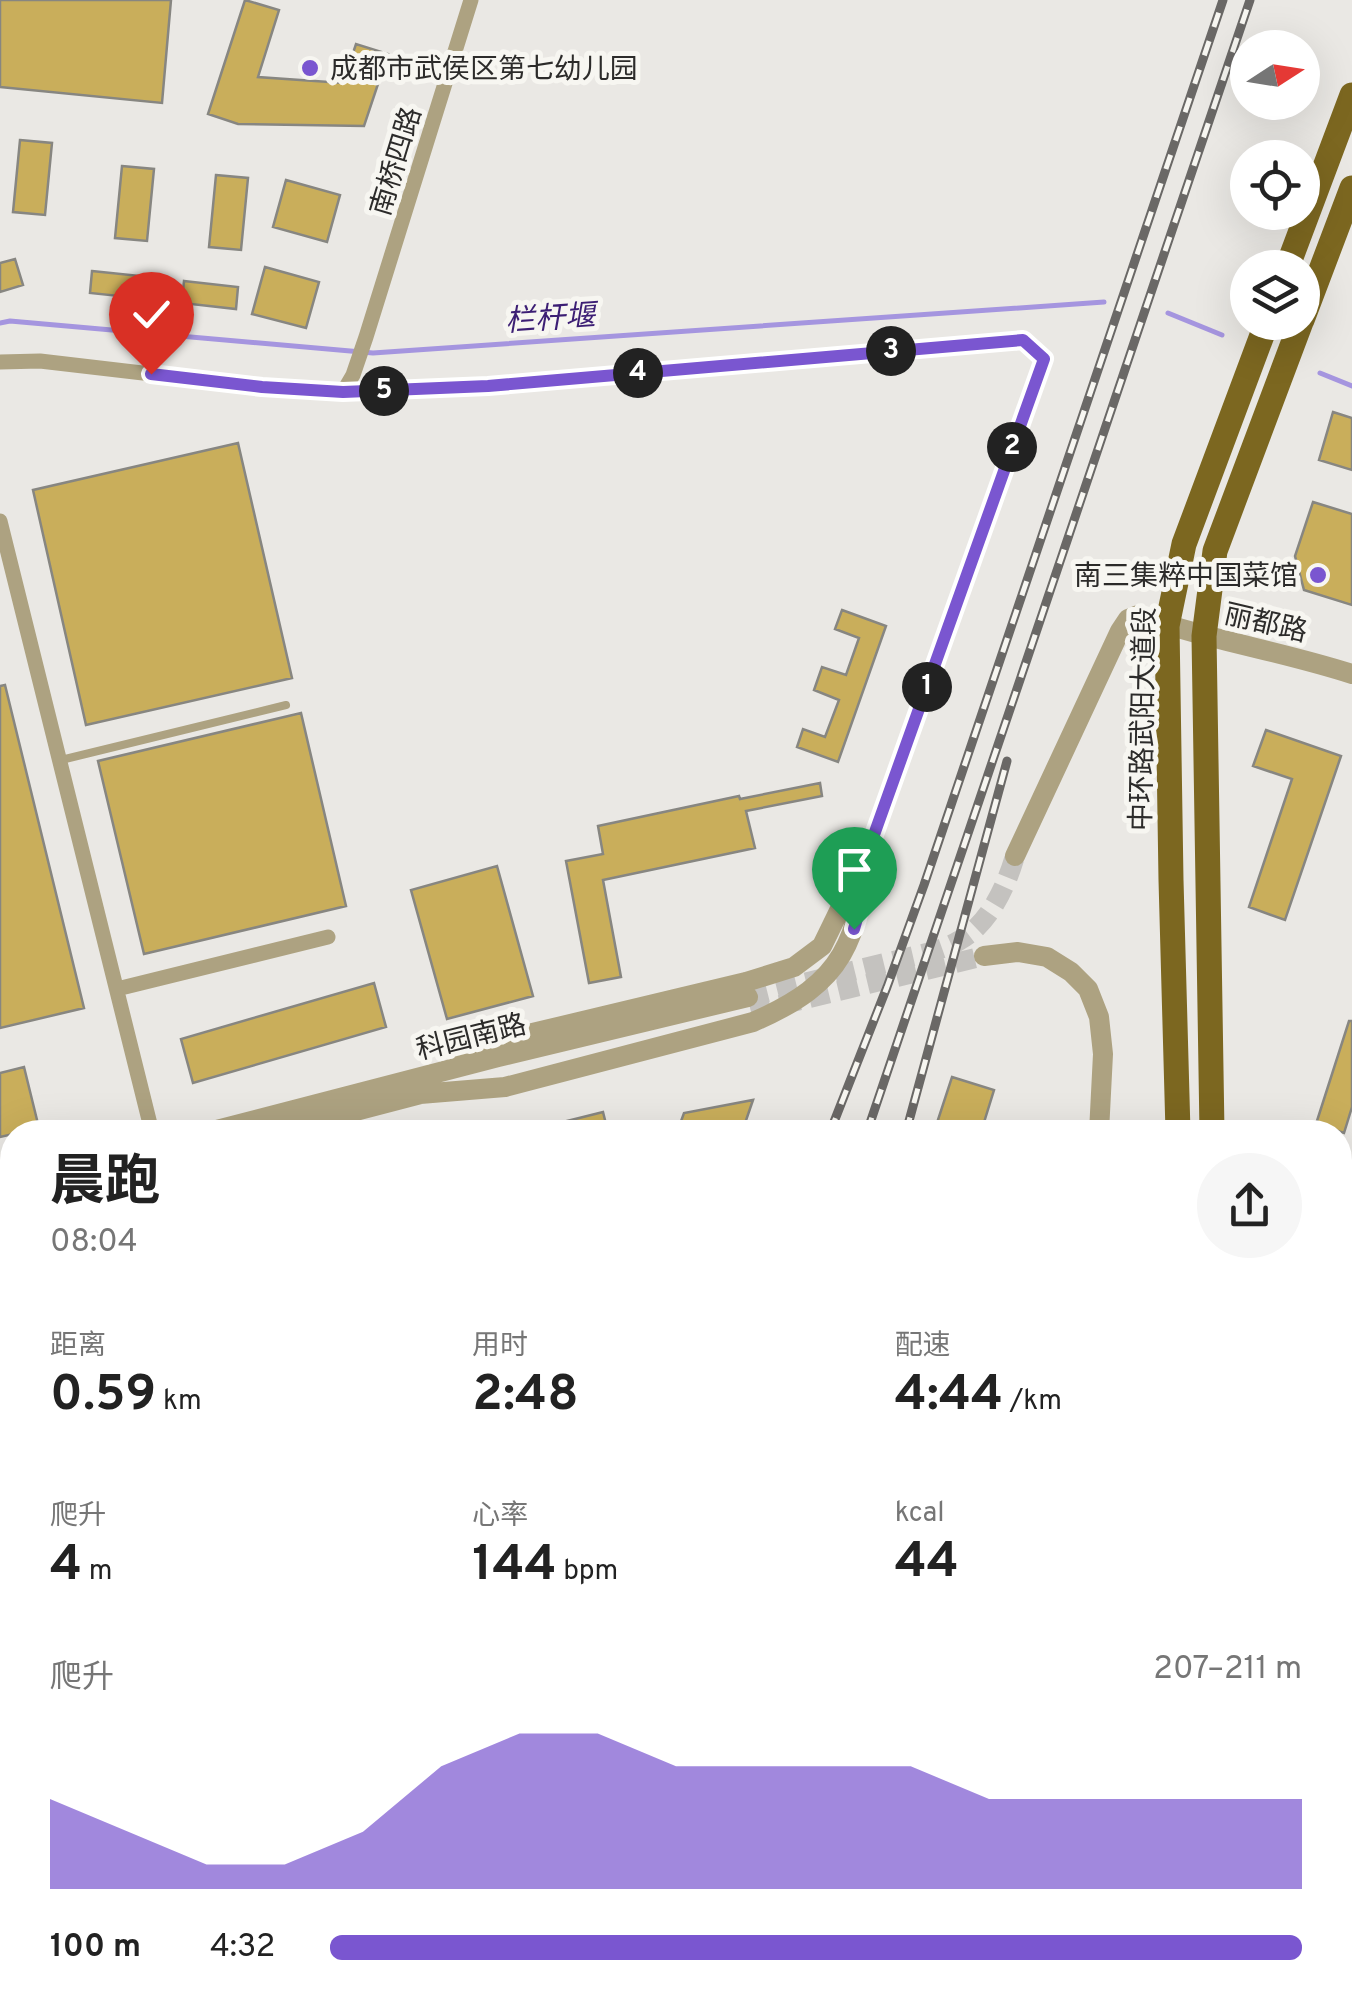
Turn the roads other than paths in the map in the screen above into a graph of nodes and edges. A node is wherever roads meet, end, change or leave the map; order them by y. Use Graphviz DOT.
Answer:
graph roads {
  1 [pos="472,0"];
  2 [pos="1352,95"];
  3 [pos="1321,178"];
  4 [pos="1352,188"];
  5 [pos="1295,250"];
  6 [pos="1320,273"];
  7 [pos="1260,340"];
  8 [pos="1295,340"];
  9 [pos="0,362"];
  10 [pos="343,392"];
  11 [pos="0,521"];
  12 [pos="1168,626"];
  13 [pos="1204,636"];
  14 [pos="1352,674"];
  15 [pos="286,705"];
  16 [pos="60,760"];
  17 [pos="870,846"];
  18 [pos="1014,856"];
  19 [pos="328,937"];
  20 [pos="984,956"];
  21 [pos="117,989"];
  22 [pos="750,1003"];
  23 [pos="418,1086"];
  24 [pos="149,1120"];
  25 [pos="264,1120"];
  26 [pos="358,1120"];
  27 [pos="1100,1120"];
  28 [pos="1178,1120"];
  29 [pos="1212,1120"];
  1 -- 10 [label="street, 南桥四路"];
  2 -- 3 [label="main road"];
  3 -- 4 [label="street"];
  3 -- 5 [label="main road"];
  4 -- 6 [label="main road"];
  7 -- 12 [label="main road, 中环路武阳大道段"];
  8 -- 13 [label="main road"];
  9 -- 10 [label="street"];
  10 -- 17 [label="street"];
  11 -- 16 [label="street"];
  12 -- 13 [label="street, 丽都路"];
  12 -- 18 [label="street, 丽都路"];
  12 -- 28 [label="main road, 中环路武阳大道段"];
  13 -- 14 [label="street, 丽都路"];
  13 -- 29 [label="main road"];
  15 -- 16 [label="lane"];
  16 -- 21 [label="street"];
  17 -- 22 [label="street"];
  17 -- 22 [label="street"];
  19 -- 21 [label="street"];
  20 -- 27 [label="street"];
  21 -- 24 [label="street"];
  22 -- 23 [label="street, 科园南路"];
  22 -- 23 [label="street"];
  23 -- 25 [label="street, 科园南路"];
  23 -- 26 [label="street, 科园南路"];
}
